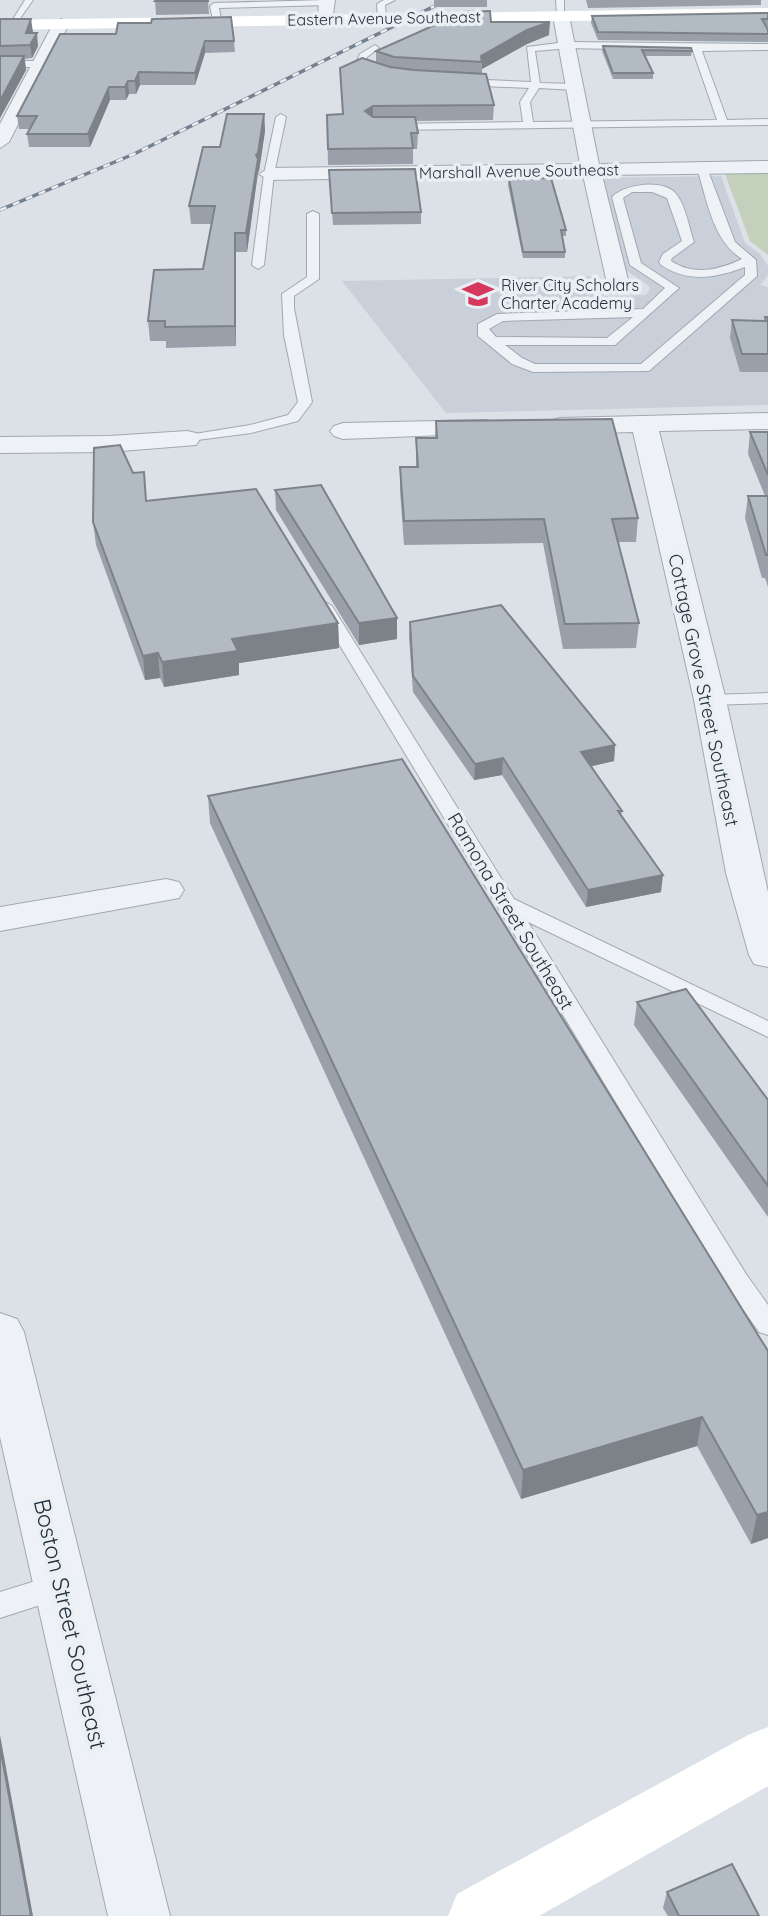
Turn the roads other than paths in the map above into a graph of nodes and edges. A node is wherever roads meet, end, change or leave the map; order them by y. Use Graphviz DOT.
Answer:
graph roads {
  1 [pos="29,0"];
  2 [pos="391,0"];
  3 [pos="326,7"];
  4 [pos="560,8"];
  5 [pos="768,13"];
  6 [pos="383,18"];
  7 [pos="61,24"];
  8 [pos="6,25"];
  9 [pos="566,46"];
  10 [pos="768,47"];
  11 [pos="375,48"];
  12 [pos="697,48"];
  13 [pos="0,64"];
  14 [pos="40,64"];
  15 [pos="393,77"];
  16 [pos="447,81"];
  17 [pos="536,85"];
  18 [pos="575,87"];
  19 [pos="281,117"];
  20 [pos="723,122"];
  21 [pos="768,122"];
  22 [pos="582,124"];
  23 [pos="528,125"];
  24 [pos="373,127"];
  25 [pos="0,142"];
  26 [pos="768,167"];
  27 [pos="702,168"];
  28 [pos="591,170"];
  29 [pos="269,174"];
  30 [pos="313,214"];
  31 [pos="750,260"];
  32 [pos="258,265"];
  33 [pos="619,288"];
  34 [pos="646,313"];
  35 [pos="494,341"];
  36 [pos="768,421"];
  37 [pos="644,424"];
  38 [pos="534,426"];
  39 [pos="507,427"];
  40 [pos="343,431"];
  41 [pos="187,439"];
  42 [pos="0,445"];
  43 [pos="313,588"];
  44 [pos="768,698"];
  45 [pos="710,701"];
  46 [pos="166,890"];
  47 [pos="759,892"];
  48 [pos="507,904"];
  49 [pos="0,919"];
  50 [pos="768,955"];
  51 [pos="768,1030"];
  52 [pos="768,1325"];
  53 [pos="0,1332"];
  54 [pos="61,1586"];
  55 [pos="0,1605"];
  56 [pos="766,1760"];
  57 [pos="139,1916"];
  58 [pos="479,1916"];
  1 -- 8 [label="lane"];
  2 -- 6 [label="lane"];
  3 -- 6 [label="main road, Eastern Avenue Southeast"];
  3 -- 7 [label="main road, Eastern Avenue Southeast"];
  4 -- 5 [label="main road, Eastern Avenue Southeast"];
  4 -- 6 [label="main road, Eastern Avenue Southeast"];
  4 -- 9 [label="street"];
  7 -- 8 [label="main road, Eastern Avenue Southeast"];
  7 -- 14 [label="street"];
  9 -- 12 [label="lane"];
  9 -- 17 [label="lane"];
  9 -- 18 [label="street"];
  10 -- 12 [label="lane"];
  11 -- 15 [label="lane"];
  12 -- 20 [label="lane"];
  13 -- 14 [label="lane"];
  14 -- 25 [label="street"];
  16 -- 17 [label="lane"];
  17 -- 18 [label="lane"];
  17 -- 23 [label="lane"];
  18 -- 22 [label="street"];
  19 -- 29 [label="lane"];
  20 -- 21 [label="lane"];
  20 -- 22 [label="lane"];
  22 -- 23 [label="lane"];
  22 -- 28 [label="street"];
  23 -- 24 [label="lane"];
  26 -- 27 [label="street, Marshall Avenue Southeast"];
  27 -- 28 [label="street, Marshall Avenue Southeast"];
  27 -- 31 [label="lane"];
  28 -- 29 [label="street, Marshall Avenue Southeast"];
  28 -- 33 [label="street"];
  29 -- 32 [label="lane"];
  30 -- 41 [label="lane"];
  31 -- 34 [label="lane"];
  31 -- 35 [label="lane"];
  34 -- 35 [label="lane"];
  34 -- 35 [label="lane"];
  36 -- 37 [label="street"];
  37 -- 38 [label="street"];
  37 -- 45 [label="street, Cottage Grove Street Southeast"];
  39 -- 40 [label="street"];
  41 -- 42 [label="street"];
  43 -- 48 [label="lane, Ramona Street Southeast"];
  44 -- 45 [label="lane"];
  45 -- 47 [label="street, Cottage Grove Street Southeast"];
  46 -- 49 [label="street"];
  47 -- 50 [label="street, Cottage Grove Street Southeast"];
  48 -- 51 [label="lane"];
  48 -- 52 [label="lane, Ramona Street Southeast"];
  53 -- 54 [label="street, Boston Street Southeast"];
  54 -- 55 [label="lane"];
  54 -- 57 [label="street, Boston Street Southeast"];
  56 -- 58 [label="main road"];
}
